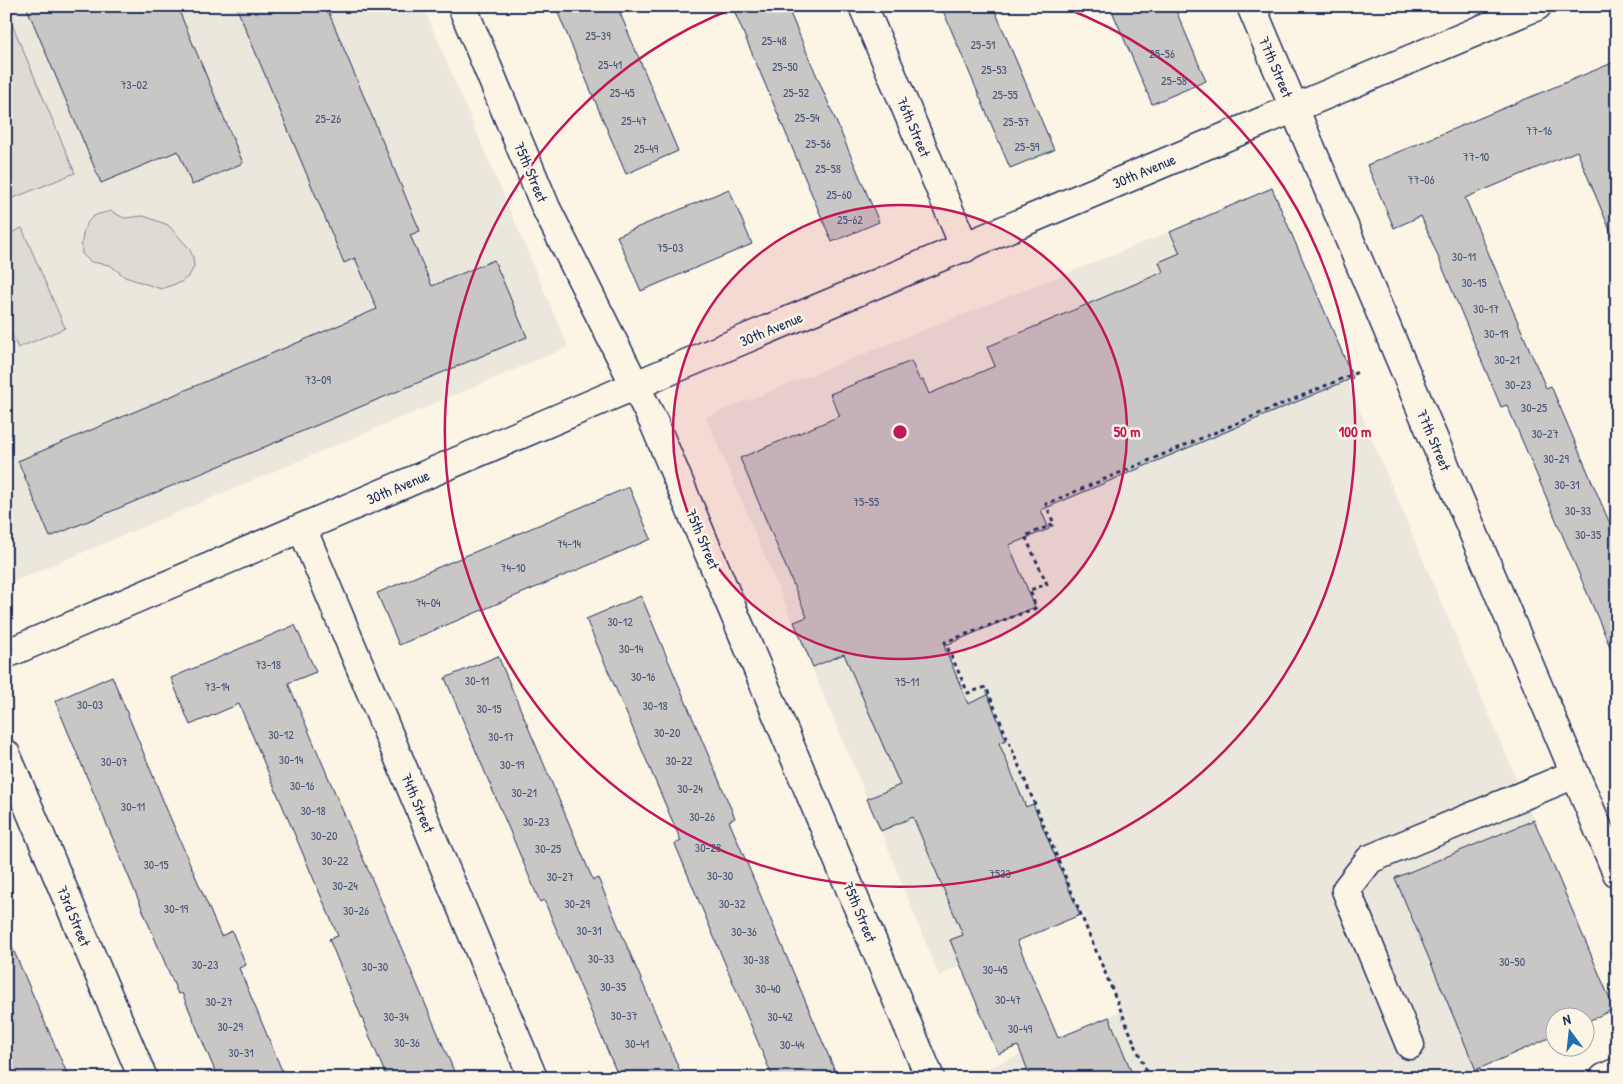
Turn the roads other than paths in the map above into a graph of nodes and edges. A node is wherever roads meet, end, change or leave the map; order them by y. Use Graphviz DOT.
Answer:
graph roads {
  1 [pos="462,6"];
  2 [pos="863,6"];
  3 [pos="1251,6"];
  4 [pos="1537,6"];
  5 [pos="1294,109"];
  6 [pos="965,248"];
  7 [pos="635,386"];
  8 [pos="302,528"];
  9 [pos="6,654"];
  10 [pos="6,754"];
  11 [pos="1575,774"];
  12 [pos="1617,873"];
  13 [pos="1410,1045"];
  14 [pos="1617,1072"];
  15 [pos="143,1078"];
  16 [pos="533,1078"];
  17 [pos="930,1078"];
  18 [pos="1604,1078"];
  1 -- 7 [label="street, 75th Street"];
  2 -- 6 [label="street, 76th Street"];
  3 -- 5 [label="street, 77th Street"];
  4 -- 5 [label="street, 30th Avenue"];
  5 -- 6 [label="street, 30th Avenue"];
  5 -- 11 [label="street, 77th Street"];
  6 -- 7 [label="street, 30th Avenue"];
  7 -- 8 [label="street, 30th Avenue"];
  7 -- 17 [label="street, 75th Street"];
  8 -- 9 [label="street, 30th Avenue"];
  8 -- 16 [label="street, 74th Street"];
  10 -- 15 [label="street, 73rd Street"];
  11 -- 12 [label="street, 77th Street"];
  11 -- 13 [label="street"];
  14 -- 18 [label="street"];
}
